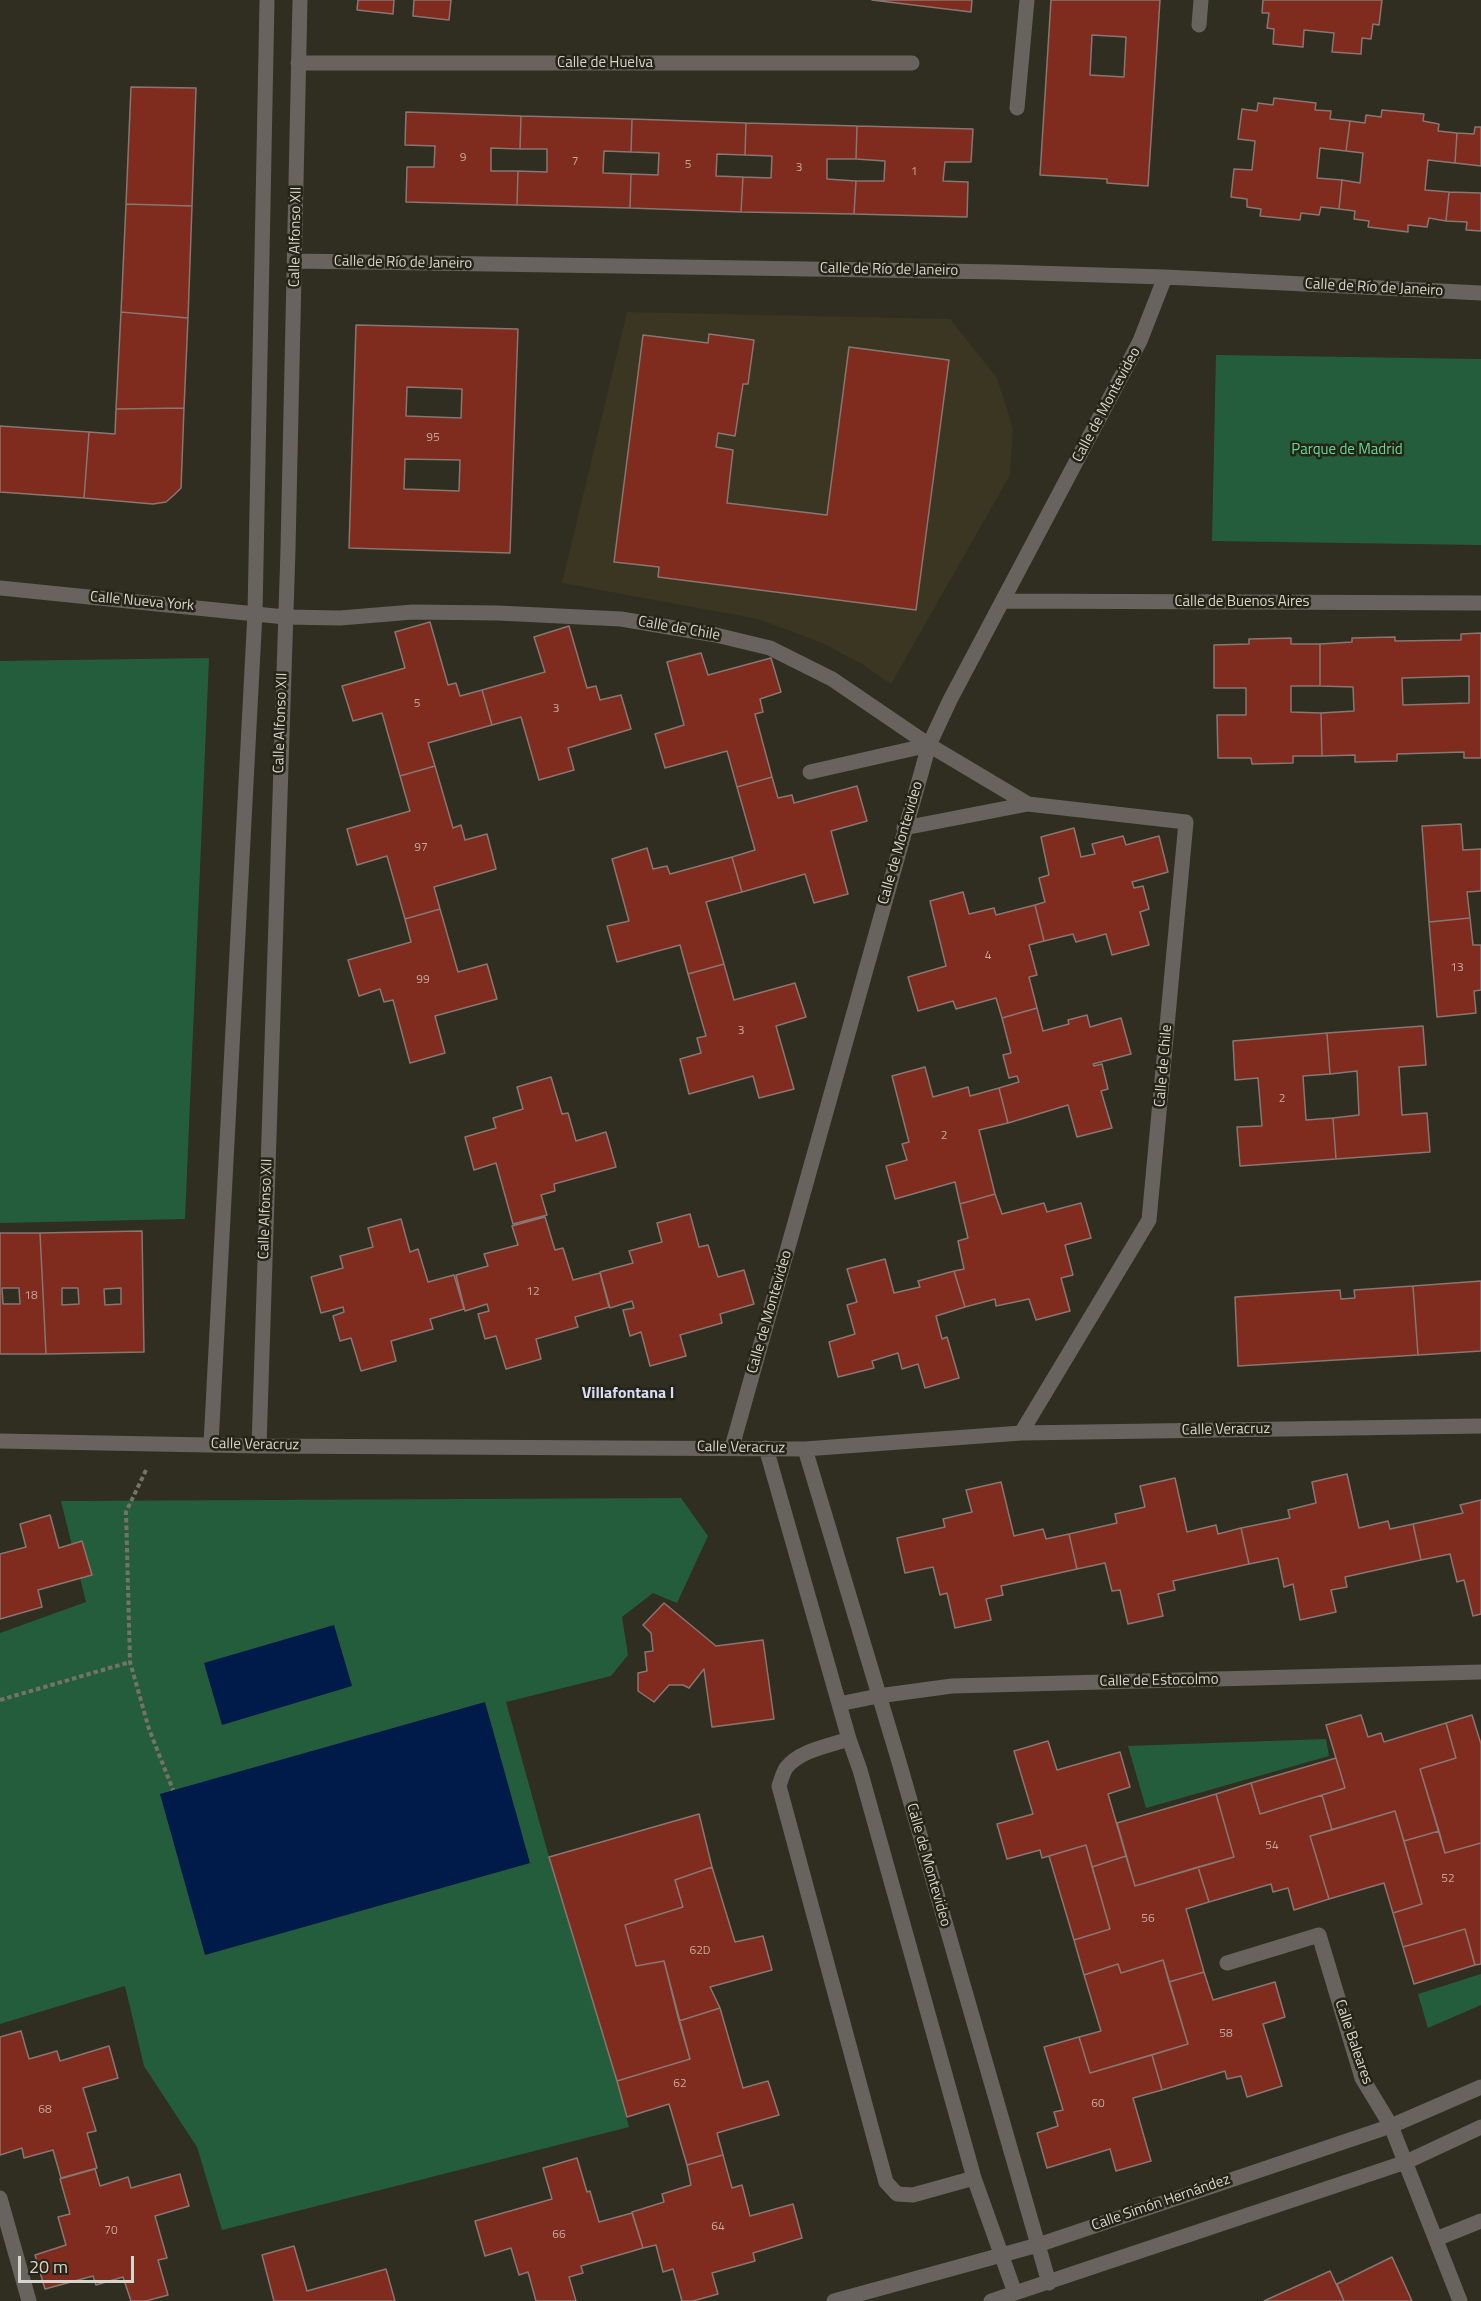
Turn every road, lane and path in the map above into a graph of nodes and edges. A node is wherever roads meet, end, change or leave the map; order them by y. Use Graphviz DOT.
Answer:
graph roads {
  1 [pos="267,0"];
  2 [pos="300,0"];
  3 [pos="1027,0"];
  4 [pos="1201,0"];
  5 [pos="1199,25"];
  6 [pos="298,63"];
  7 [pos="912,63"];
  8 [pos="1017,108"];
  9 [pos="296,261"];
  10 [pos="1165,277"];
  11 [pos="1481,293"];
  12 [pos="0,588"];
  13 [pos="1004,601"];
  14 [pos="1481,603"];
  15 [pos="255,613"];
  16 [pos="285,616"];
  17 [pos="929,745"];
  18 [pos="810,772"];
  19 [pos="1028,804"];
  20 [pos="904,828"];
  21 [pos="1481,1426"];
  22 [pos="1021,1433"];
  23 [pos="0,1441"];
  24 [pos="160,1443"];
  25 [pos="211,1444"];
  26 [pos="259,1446"];
  27 [pos="732,1448"];
  28 [pos="766,1448"];
  29 [pos="805,1449"];
  30 [pos="130,1662"];
  31 [pos="1481,1672"];
  32 [pos="878,1696"];
  33 [pos="0,1700"];
  34 [pos="839,1704"];
  35 [pos="849,1739"];
  36 [pos="173,1790"];
  37 [pos="1227,1964"];
  38 [pos="1481,2087"];
  39 [pos="1391,2126"];
  40 [pos="1481,2127"];
  41 [pos="1406,2162"];
  42 [pos="974,2178"];
  43 [pos="0,2198"];
  44 [pos="1481,2221"];
  45 [pos="1436,2239"];
  46 [pos="1038,2245"];
  47 [pos="1002,2256"];
  48 [pos="1049,2283"];
  49 [pos="1015,2293"];
  50 [pos="29,2301"];
  51 [pos="834,2301"];
  52 [pos="992,2301"];
  53 [pos="1460,2301"];
  1 -- 15 [label="street, Calle Alfonso XII"];
  2 -- 6 [label="street, Calle Alfonso XII"];
  3 -- 8 [label="street"];
  4 -- 5 [label="street"];
  6 -- 7 [label="street, Calle de Huelva"];
  6 -- 9 [label="street, Calle Alfonso XII"];
  9 -- 10 [label="street, Calle de Río de Janeiro"];
  9 -- 16 [label="street, Calle Alfonso XII"];
  10 -- 11 [label="street, Calle de Río de Janeiro"];
  10 -- 13 [label="street, Calle de Montevideo"];
  12 -- 15 [label="street, Calle Nueva York"];
  13 -- 14 [label="street, Calle de Buenos Aires"];
  13 -- 17 [label="street, Calle de Montevideo"];
  15 -- 16 [label="street, Calle Nueva York"];
  15 -- 25 [label="street, Calle Alfonso XII"];
  16 -- 17 [label="street, Calle de Chile"];
  16 -- 26 [label="street, Calle Alfonso XII"];
  17 -- 18 [label="street"];
  17 -- 19 [label="street, Calle de Chile"];
  17 -- 20 [label="street, Calle de Montevideo"];
  19 -- 20 [label="street, Calle de Chile"];
  19 -- 22 [label="street, Calle de Chile"];
  20 -- 27 [label="street, Calle de Montevideo"];
  21 -- 22 [label="street, Calle Veracruz"];
  22 -- 29 [label="street, Calle Veracruz"];
  23 -- 24 [label="street, Calle Veracruz"];
  24 -- 25 [label="street, Calle Veracruz"];
  24 -- 30 [label="path"];
  25 -- 26 [label="street, Calle Veracruz"];
  26 -- 27 [label="street, Calle Veracruz"];
  27 -- 28 [label="street, Calle Veracruz"];
  28 -- 29 [label="street, Calle Veracruz"];
  28 -- 34 [label="street"];
  29 -- 32 [label="street, Calle de Montevideo"];
  30 -- 33 [label="path"];
  30 -- 36 [label="path"];
  31 -- 32 [label="street, Calle de Estocolmo"];
  32 -- 34 [label="street, Calle de Estocolmo"];
  32 -- 46 [label="street, Calle de Montevideo"];
  34 -- 35 [label="street"];
  35 -- 42 [label="street"];
  35 -- 42 [label="street"];
  37 -- 39 [label="street, Calle Baleares"];
  38 -- 39 [label="street, Calle Simón Hernández"];
  39 -- 41 [label="street, Calle Baleares"];
  39 -- 46 [label="street, Calle Simón Hernández"];
  40 -- 41 [label="street"];
  41 -- 45 [label="street, Calle Baleares"];
  41 -- 48 [label="street"];
  42 -- 47 [label="street"];
  43 -- 50 [label="street"];
  44 -- 45 [label="street"];
  45 -- 53 [label="street, Calle Baleares"];
  46 -- 47 [label="street, Calle Simón Hernández"];
  46 -- 48 [label="street, Calle de Montevideo"];
  47 -- 49 [label="street"];
  47 -- 51 [label="street, Calle Simón Hernández"];
  48 -- 49 [label="street"];
  49 -- 52 [label="street"];
}
